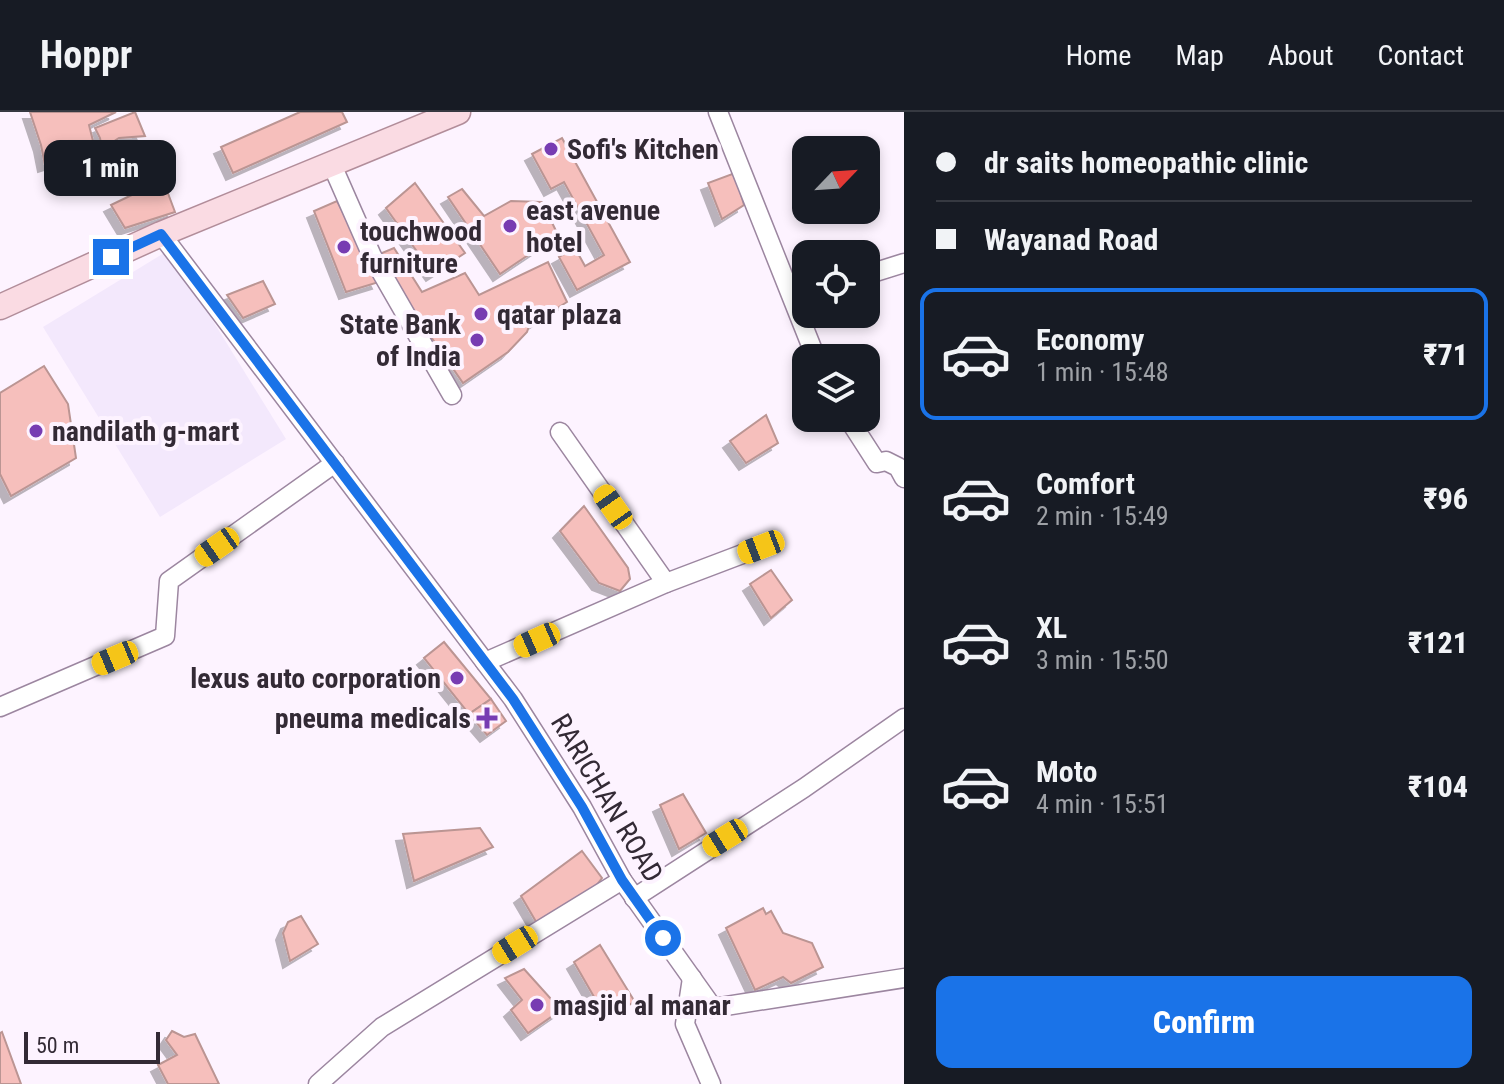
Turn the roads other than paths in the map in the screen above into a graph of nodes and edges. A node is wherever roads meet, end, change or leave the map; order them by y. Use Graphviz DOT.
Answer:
graph roads {
  1 [pos="458,112"];
  2 [pos="718,112"];
  3 [pos="332,165"];
  4 [pos="161,234"];
  5 [pos="904,263"];
  6 [pos="880,271"];
  7 [pos="792,276"];
  8 [pos="0,307"];
  9 [pos="452,395"];
  10 [pos="560,432"];
  11 [pos="857,432"];
  12 [pos="335,463"];
  13 [pos="904,478"];
  14 [pos="761,547"];
  15 [pos="666,583"];
  16 [pos="485,662"];
  17 [pos="0,707"];
  18 [pos="904,718"];
  19 [pos="622,880"];
  20 [pos="634,898"];
  21 [pos="692,978"];
  22 [pos="904,978"];
  23 [pos="318,1084"];
  24 [pos="711,1084"];
  1 -- 3 [label="main road"];
  2 -- 7 [label="street"];
  3 -- 4 [label="main road"];
  3 -- 9 [label="street"];
  4 -- 8 [label="main road"];
  4 -- 12 [label="street, RARICHAN ROAD"];
  5 -- 6 [label="street"];
  10 -- 15 [label="street"];
  11 -- 13 [label="street"];
  12 -- 16 [label="street, RARICHAN ROAD"];
  12 -- 17 [label="street"];
  14 -- 15 [label="street"];
  15 -- 16 [label="street"];
  16 -- 19 [label="street, RARICHAN ROAD"];
  18 -- 20 [label="street"];
  19 -- 20 [label="street, RARICHAN ROAD"];
  19 -- 23 [label="street"];
  20 -- 21 [label="street, RARICHAN ROAD"];
  21 -- 22 [label="street, RARICHAN ROAD"];
  21 -- 24 [label="street"];
}
